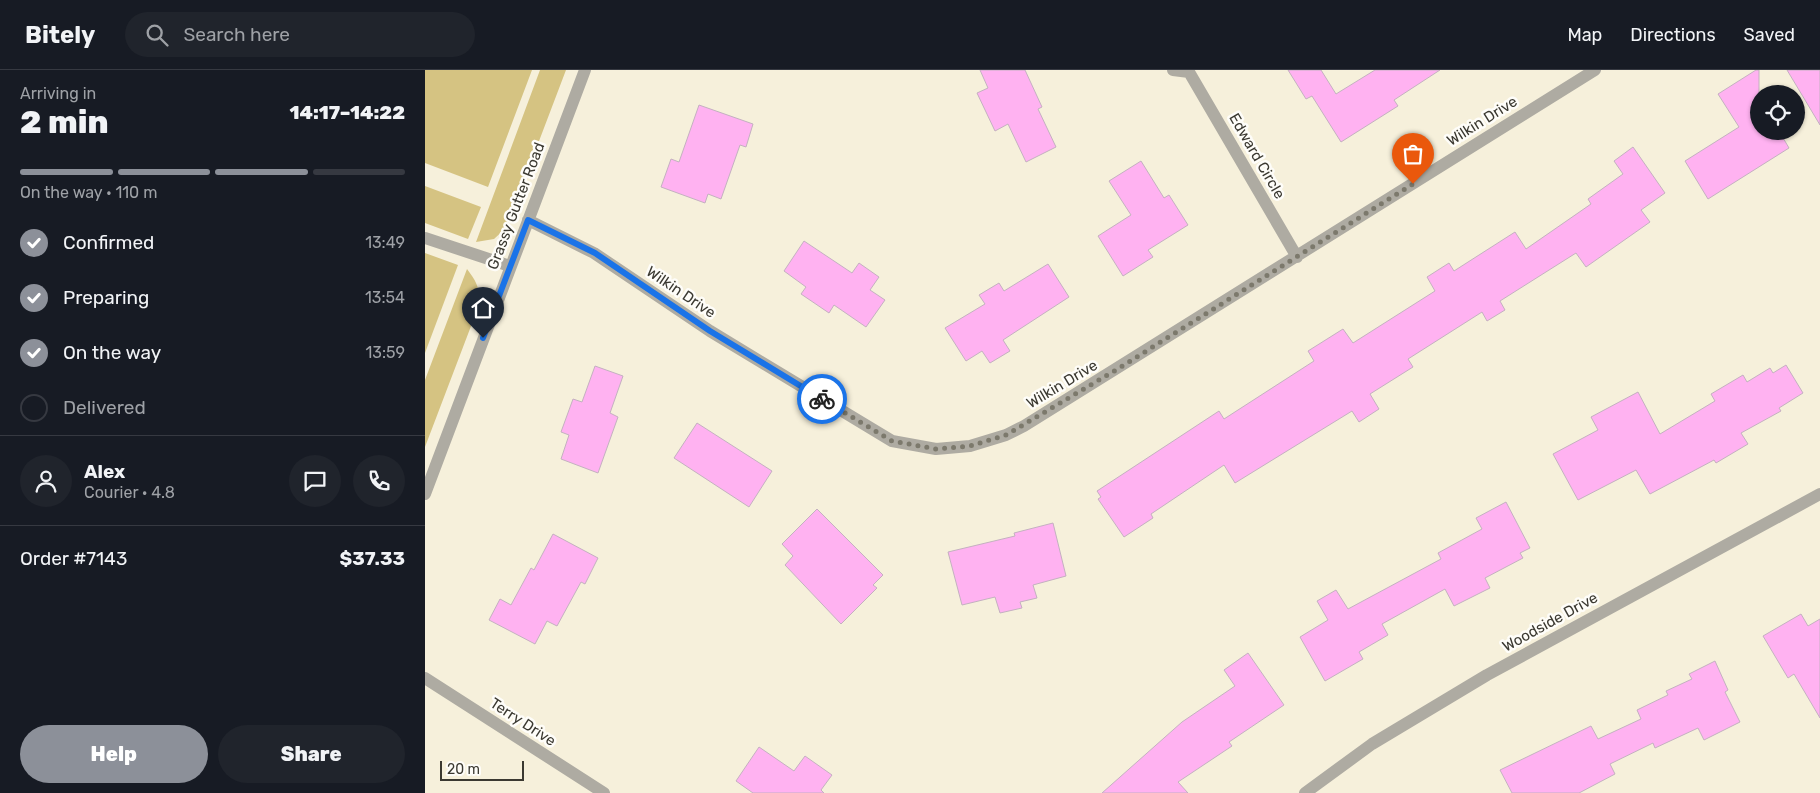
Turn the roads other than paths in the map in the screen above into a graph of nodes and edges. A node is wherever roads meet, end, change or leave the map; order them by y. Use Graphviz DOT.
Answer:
graph roads {
  1 [pos="585,70"];
  2 [pos="1173,70"];
  3 [pos="1595,70"];
  4 [pos="1189,71"];
  5 [pos="528,220"];
  6 [pos="425,238"];
  7 [pos="1297,257"];
  8 [pos="510,266"];
  9 [pos="425,494"];
  10 [pos="1820,494"];
  11 [pos="425,678"];
  12 [pos="604,793"];
  13 [pos="1305,793"];
  1 -- 5 [label="street, Grassy Gutter Road"];
  2 -- 4 [label="street, Edward Circle"];
  3 -- 7 [label="street, Wilkin Drive"];
  4 -- 7 [label="street, Edward Circle"];
  5 -- 7 [label="street, Wilkin Drive"];
  5 -- 8 [label="street, Grassy Gutter Road"];
  6 -- 8 [label="street"];
  8 -- 9 [label="street, Grassy Gutter Road"];
  10 -- 13 [label="street, Woodside Drive"];
  11 -- 12 [label="street, Terry Drive"];
}
